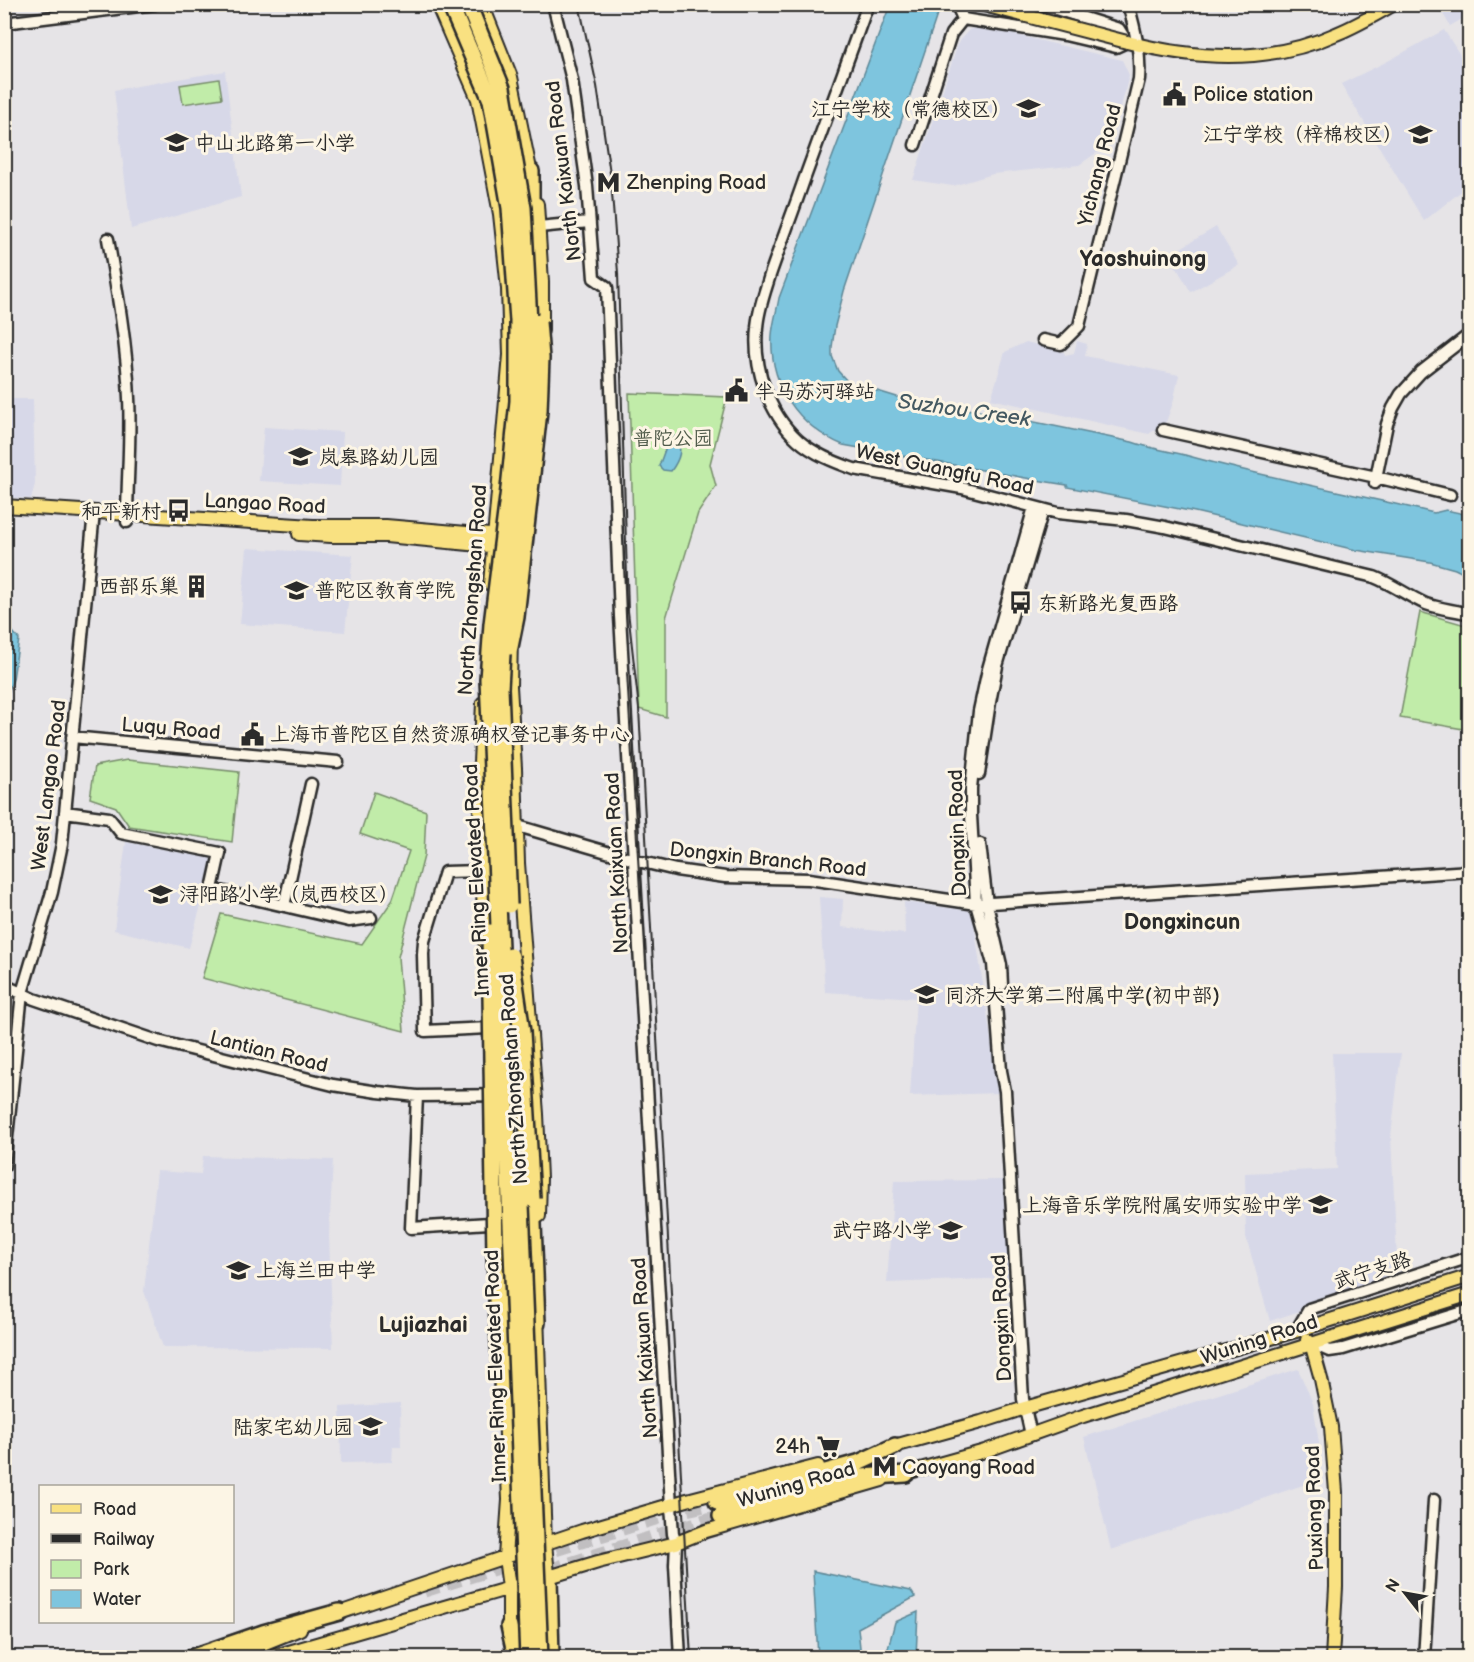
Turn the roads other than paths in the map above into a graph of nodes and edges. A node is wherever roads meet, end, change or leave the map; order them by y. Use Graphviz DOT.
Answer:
graph roads {
  1 [pos="155,4"];
  2 [pos="437,4"];
  3 [pos="450,4"];
  4 [pos="468,4"];
  5 [pos="482,4"];
  6 [pos="553,4"];
  7 [pos="868,4"];
  8 [pos="961,4"];
  9 [pos="980,4"];
  10 [pos="1040,4"];
  11 [pos="1128,4"];
  12 [pos="1394,4"];
  13 [pos="963,19"];
  14 [pos="4,23"];
  15 [pos="1132,43"];
  16 [pos="915,145"];
  17 [pos="531,171"];
  18 [pos="589,222"];
  19 [pos="535,229"];
  20 [pos="108,239"];
  21 [pos="1470,334"];
  22 [pos="1043,340"];
  23 [pos="1163,430"];
  24 [pos="1376,480"];
  25 [pos="1450,495"];
  26 [pos="4,506"];
  27 [pos="1038,508"];
  28 [pos="4,513"];
  29 [pos="94,516"];
  30 [pos="127,518"];
  31 [pos="493,541"];
  32 [pos="523,544"];
  33 [pos="1470,614"];
  34 [pos="500,688"];
  35 [pos="72,736"];
  36 [pos="338,762"];
  37 [pos="311,784"];
  38 [pos="65,813"];
  39 [pos="479,815"];
  40 [pos="516,826"];
  41 [pos="495,842"];
  42 [pos="634,860"];
  43 [pos="481,871"];
  44 [pos="1470,871"];
  45 [pos="982,904"];
  46 [pos="284,906"];
  47 [pos="371,918"];
  48 [pos="511,956"];
  49 [pos="4,985"];
  50 [pos="22,993"];
  51 [pos="489,1028"];
  52 [pos="535,1094"];
  53 [pos="417,1096"];
  54 [pos="493,1096"];
  55 [pos="4,1166"];
  56 [pos="489,1223"];
  57 [pos="1470,1257"];
  58 [pos="1470,1276"];
  59 [pos="1470,1294"];
  60 [pos="1470,1310"];
  61 [pos="537,1323"];
  62 [pos="1296,1331"];
  63 [pos="1311,1343"];
  64 [pos="504,1401"];
  65 [pos="1025,1408"];
  66 [pos="1031,1435"];
  67 [pos="895,1446"];
  68 [pos="906,1474"];
  69 [pos="1434,1500"];
  70 [pos="671,1506"];
  71 [pos="545,1543"];
  72 [pos="676,1543"];
  73 [pos="505,1557"];
  74 [pos="549,1578"];
  75 [pos="509,1588"];
  76 [pos="339,1612"];
  77 [pos="509,1626"];
  78 [pos="550,1656"];
  79 [pos="190,1658"];
  80 [pos="220,1658"];
  81 [pos="268,1658"];
  82 [pos="509,1658"];
  83 [pos="516,1658"];
  84 [pos="528,1658"];
  85 [pos="680,1658"];
  86 [pos="1332,1658"];
  87 [pos="1424,1658"];
  1 -- 14 [label="street"];
  2 -- 31 [label="main road, North Zhongshan Road"];
  3 -- 41 [label="highway, Inner Ring Elevated Road, bridge"];
  4 -- 34 [label="highway, Inner Ring Elevated Road, bridge"];
  5 -- 17 [label="main road"];
  6 -- 18 [label="street, North Kaixuan Road"];
  7 -- 27 [label="street, West Guangfu Road"];
  8 -- 13 [label="street"];
  9 -- 15 [label="main road, bridge"];
  10 -- 15 [label="street"];
  11 -- 15 [label="street, Yichang Road"];
  12 -- 15 [label="main road"];
  13 -- 15 [label="street"];
  13 -- 16 [label="street"];
  15 -- 22 [label="street, Yichang Road"];
  17 -- 19 [label="highway"];
  18 -- 19 [label="street"];
  18 -- 42 [label="street, North Kaixuan Road"];
  19 -- 32 [label="main road, North Zhongshan Road"];
  19 -- 34 [label="highway, bridge"];
  20 -- 30 [label="street"];
  21 -- 24 [label="street"];
  23 -- 24 [label="street"];
  24 -- 25 [label="street"];
  26 -- 29 [label="main road, Langao Road"];
  27 -- 33 [label="street, West Guangfu Road"];
  27 -- 45 [label="street, Dongxin Road"];
  28 -- 29 [label="main road, Langao Road"];
  29 -- 30 [label="main road, Langao Road"];
  29 -- 35 [label="street, West Langao Road"];
  30 -- 31 [label="main road, Langao Road"];
  31 -- 32 [label="main road, Langao Road"];
  31 -- 39 [label="main road, North Zhongshan Road"];
  32 -- 40 [label="main road, North Zhongshan Road"];
  34 -- 48 [label="highway, Inner Ring Elevated Road, bridge"];
  35 -- 36 [label="street, Luqu Road"];
  35 -- 38 [label="street, West Langao Road"];
  37 -- 46 [label="street"];
  38 -- 46 [label="street"];
  38 -- 50 [label="street, West Langao Road"];
  39 -- 40 [label="street, Dongxin Branch Road"];
  39 -- 43 [label="main road, North Zhongshan Road"];
  40 -- 42 [label="street, Dongxin Branch Road"];
  40 -- 52 [label="main road, North Zhongshan Road"];
  41 -- 64 [label="highway, bridge"];
  41 -- 84 [label="highway, Inner Ring Elevated Road, bridge"];
  42 -- 45 [label="street, Dongxin Branch Road"];
  42 -- 70 [label="street, North Kaixuan Road"];
  43 -- 51 [label="main road, North Zhongshan Road"];
  43 -- 51 [label="street"];
  44 -- 45 [label="street, Dongxin Branch Road"];
  45 -- 65 [label="street, Dongxin Road"];
  46 -- 47 [label="street"];
  48 -- 61 [label="highway, bridge"];
  48 -- 78 [label="highway, Inner Ring Elevated Road, bridge"];
  49 -- 50 [label="street, Lantian Road"];
  50 -- 53 [label="street, Lantian Road"];
  50 -- 55 [label="street, West Langao Road"];
  51 -- 54 [label="main road, North Zhongshan Road"];
  52 -- 54 [label="street, Lantian Road"];
  52 -- 61 [label="main road, North Zhongshan Road"];
  53 -- 54 [label="street, Lantian Road"];
  53 -- 56 [label="street"];
  54 -- 64 [label="main road, North Zhongshan Road"];
  57 -- 62 [label="street, 武宁支路"];
  58 -- 62 [label="main road, Wuning Road"];
  59 -- 63 [label="main road, Wuning Road"];
  60 -- 63 [label="street"];
  61 -- 71 [label="main road, North Zhongshan Road"];
  62 -- 63 [label="main road"];
  62 -- 65 [label="main road, Wuning Road"];
  63 -- 66 [label="main road, Wuning Road"];
  63 -- 86 [label="main road, Puxiong Road"];
  64 -- 73 [label="main road, North Zhongshan Road"];
  65 -- 66 [label="street, Dongxin Road"];
  65 -- 67 [label="main road, Wuning Road"];
  66 -- 68 [label="main road, Wuning Road"];
  67 -- 68 [label="highway"];
  67 -- 70 [label="main road, Wuning Road"];
  68 -- 72 [label="main road, Wuning Road"];
  69 -- 87 [label="street"];
  70 -- 71 [label="main road, Wuning Road"];
  70 -- 72 [label="street, North Kaixuan Road"];
  71 -- 73 [label="main road, Wuning Road"];
  71 -- 74 [label="main road, North Zhongshan Road"];
  72 -- 74 [label="main road, Wuning Road"];
  72 -- 85 [label="street, North Kaixuan Road"];
  73 -- 75 [label="main road, North Zhongshan Road"];
  73 -- 76 [label="main road, Wuning Road"];
  74 -- 75 [label="main road, Wuning Road"];
  74 -- 78 [label="highway"];
  75 -- 77 [label="main road, North Zhongshan Road"];
  75 -- 81 [label="main road, Wuning Road"];
  76 -- 79 [label="highway"];
  76 -- 80 [label="main road, Wuning Road"];
  77 -- 82 [label="main road, North Zhongshan Road"];
  77 -- 83 [label="highway"];
}
